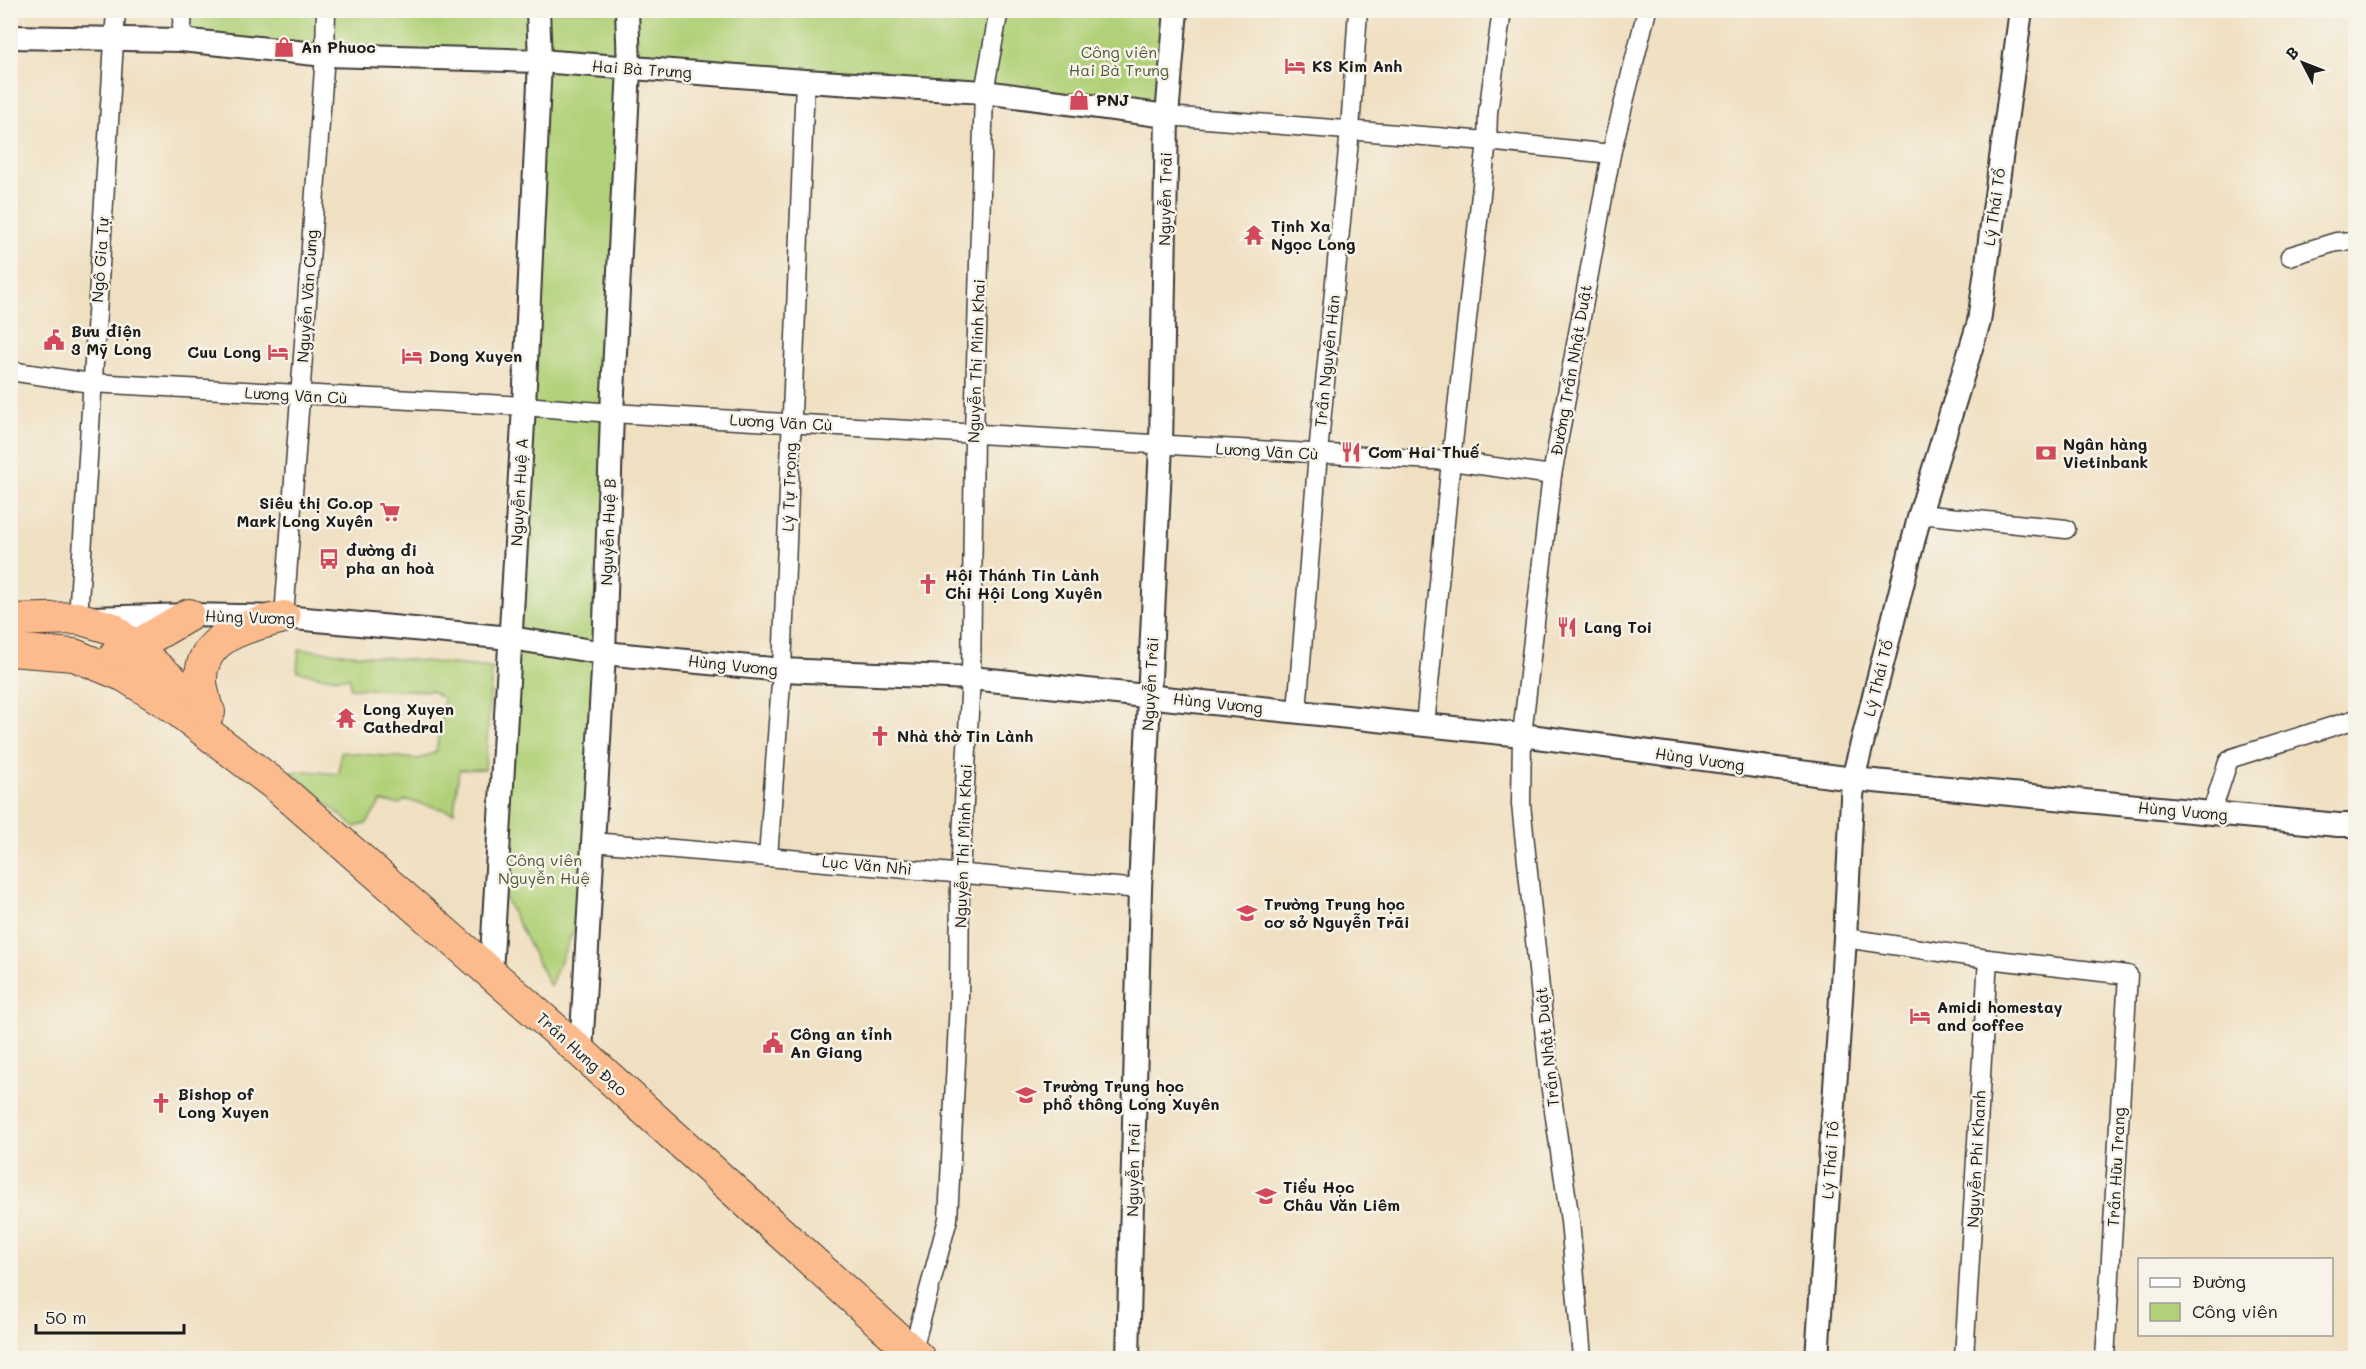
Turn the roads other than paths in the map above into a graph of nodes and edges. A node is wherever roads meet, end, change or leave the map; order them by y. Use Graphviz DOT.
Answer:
graph roads {
  1 [pos="116,10"];
  2 [pos="183,10"];
  3 [pos="326,10"];
  4 [pos="538,10"];
  5 [pos="627,10"];
  6 [pos="999,10"];
  7 [pos="1176,10"];
  8 [pos="1358,10"];
  9 [pos="1502,10"];
  10 [pos="1647,10"];
  11 [pos="2021,10"];
  12 [pos="10,38"];
  13 [pos="115,40"];
  14 [pos="181,40"];
  15 [pos="326,55"];
  16 [pos="540,61"];
  17 [pos="629,68"];
  18 [pos="805,81"];
  19 [pos="984,92"];
  20 [pos="1167,116"];
  21 [pos="1350,130"];
  22 [pos="1487,141"];
  23 [pos="1611,154"];
  24 [pos="2355,241"];
  25 [pos="2290,256"];
  26 [pos="10,371"];
  27 [pos="91,383"];
  28 [pos="300,396"];
  29 [pos="524,406"];
  30 [pos="612,413"];
  31 [pos="791,423"];
  32 [pos="974,433"];
  33 [pos="1161,445"];
  34 [pos="1318,453"];
  35 [pos="1451,461"];
  36 [pos="1552,475"];
  37 [pos="1920,514"];
  38 [pos="2066,529"];
  39 [pos="189,615"];
  40 [pos="284,617"];
  41 [pos="78,618"];
  42 [pos="10,620"];
  43 [pos="511,638"];
  44 [pos="134,647"];
  45 [pos="10,650"];
  46 [pos="604,653"];
  47 [pos="66,654"];
  48 [pos="10,667"];
  49 [pos="782,670"];
  50 [pos="971,678"];
  51 [pos="1149,696"];
  52 [pos="206,708"];
  53 [pos="1297,711"];
  54 [pos="2355,719"];
  55 [pos="1425,724"];
  56 [pos="1522,735"];
  57 [pos="244,762"];
  58 [pos="1853,779"];
  59 [pos="2211,814"];
  60 [pos="2355,825"];
  61 [pos="593,842"];
  62 [pos="768,857"];
  63 [pos="960,873"];
  64 [pos="1140,889"];
  65 [pos="1845,938"];
  66 [pos="1989,959"];
  67 [pos="491,973"];
  68 [pos="581,1052"];
  69 [pos="915,1358"];
  70 [pos="1128,1359"];
  71 [pos="1582,1359"];
  72 [pos="1817,1359"];
  73 [pos="1964,1359"];
  74 [pos="2105,1359"];
  1 -- 13 [label="street, Ngô Gia Tự"];
  2 -- 14 [label="street"];
  3 -- 15 [label="street, Nguyễn Văn Cưng"];
  4 -- 16 [label="street, Nguyễn Huệ A"];
  5 -- 17 [label="street, Nguyễn Huệ B"];
  6 -- 19 [label="street, Nguyễn Thị Minh Khai"];
  7 -- 20 [label="street, Nguyễn Trãi"];
  8 -- 21 [label="street, Trần Nguyên Hãn"];
  9 -- 22 [label="street"];
  10 -- 23 [label="street, Đường Trần Nhật Duật"];
  11 -- 37 [label="street, Lý Thái Tổ"];
  12 -- 13 [label="street, Hai Bà Trưng"];
  13 -- 14 [label="street, Hai Bà Trưng"];
  13 -- 27 [label="street, Ngô Gia Tự"];
  14 -- 15 [label="street, Hai Bà Trưng"];
  15 -- 16 [label="street, Hai Bà Trưng"];
  15 -- 28 [label="street, Nguyễn Văn Cưng"];
  16 -- 17 [label="street, Hai Bà Trưng"];
  16 -- 29 [label="street, Nguyễn Huệ A"];
  17 -- 18 [label="street, Hai Bà Trưng"];
  17 -- 30 [label="street, Nguyễn Huệ B"];
  18 -- 19 [label="street, Hai Bà Trưng"];
  18 -- 31 [label="street, Lý Tự Trọng"];
  19 -- 20 [label="street, Hai Bà Trưng"];
  19 -- 32 [label="street, Nguyễn Thị Minh Khai"];
  20 -- 21 [label="street"];
  20 -- 33 [label="street, Nguyễn Trãi"];
  21 -- 22 [label="street"];
  21 -- 34 [label="street, Trần Nguyên Hãn"];
  22 -- 23 [label="street"];
  22 -- 35 [label="street"];
  23 -- 36 [label="street, Đường Trần Nhật Duật"];
  24 -- 25 [label="street"];
  26 -- 27 [label="street, Lương Vãn Cù"];
  27 -- 28 [label="street, Lương Vãn Cù"];
  27 -- 41 [label="street, Ngô Gia Tự"];
  28 -- 29 [label="street, Lương Vãn Cù"];
  28 -- 40 [label="street, Nguyễn Văn Cưng"];
  29 -- 30 [label="street, Lương Vãn Cù"];
  29 -- 43 [label="street, Nguyễn Huệ A"];
  30 -- 31 [label="street, Lương Vãn Cù"];
  30 -- 46 [label="street, Nguyễn Huệ B"];
  31 -- 32 [label="street, Lương Vãn Cù"];
  31 -- 49 [label="street, Lý Tự Trọng"];
  32 -- 33 [label="street, Lương Vãn Cù"];
  32 -- 50 [label="street, Nguyễn Thị Minh Khai"];
  33 -- 34 [label="street, Lương Vãn Cù"];
  33 -- 51 [label="street, Nguyễn Trãi"];
  34 -- 35 [label="street, Lương Vãn Cù"];
  34 -- 53 [label="street, Trần Nguyên Hãn"];
  35 -- 36 [label="street, Lương Vãn Cù"];
  35 -- 55 [label="street"];
  36 -- 56 [label="street, Đường Trần Nhật Duật"];
  37 -- 38 [label="street"];
  37 -- 58 [label="street, Lý Thái Tổ"];
  39 -- 40 [label="street, Hùng Vương"];
  39 -- 41 [label="street, Hùng Vương"];
  39 -- 44 [label="highway"];
  40 -- 43 [label="street, Hùng Vương"];
  40 -- 52 [label="highway"];
  41 -- 42 [label="highway"];
  41 -- 44 [label="highway"];
  43 -- 46 [label="street, Hùng Vương"];
  43 -- 67 [label="street, Nguyễn Huệ A"];
  44 -- 47 [label="highway"];
  44 -- 52 [label="highway"];
  45 -- 47 [label="highway"];
  46 -- 49 [label="street, Hùng Vương"];
  46 -- 61 [label="street, Nguyễn Huệ B"];
  47 -- 48 [label="street"];
  47 -- 57 [label="highway, Trần Hưng Đạo"];
  49 -- 50 [label="street, Hùng Vương"];
  49 -- 62 [label="street, Lý Tự Trọng"];
  50 -- 51 [label="street, Hùng Vương"];
  50 -- 63 [label="street, Nguyễn Thị Minh Khai"];
  51 -- 53 [label="street, Hùng Vương"];
  51 -- 64 [label="street, Nguyễn Trãi"];
  52 -- 57 [label="highway"];
  53 -- 55 [label="street, Hùng Vương"];
  54 -- 59 [label="street"];
  55 -- 56 [label="street, Hùng Vương"];
  56 -- 58 [label="street, Hùng Vương"];
  56 -- 71 [label="street, Trần Nhật Duật"];
  57 -- 67 [label="highway, Trần Hưng Đạo"];
  58 -- 59 [label="street, Hùng Vương"];
  58 -- 65 [label="street, Lý Thái Tổ"];
  59 -- 60 [label="street, Hùng Vương"];
  61 -- 62 [label="street, Lục Văn Nhì"];
  61 -- 68 [label="street, Nguyễn Huệ B"];
  62 -- 63 [label="street, Lục Văn Nhì"];
  63 -- 64 [label="street, Lục Văn Nhì"];
  63 -- 69 [label="street, Nguyễn Thị Minh Khai"];
  64 -- 70 [label="street, Nguyễn Trãi"];
  65 -- 66 [label="street"];
  65 -- 72 [label="street, Lý Thái Tổ"];
  66 -- 73 [label="street, Nguyễn Phi Khanh"];
  66 -- 74 [label="street, Trần Hữu Trang"];
  67 -- 68 [label="highway, Trần Hưng Đạo"];
  68 -- 69 [label="highway, Trần Hưng Đạo"];
}
